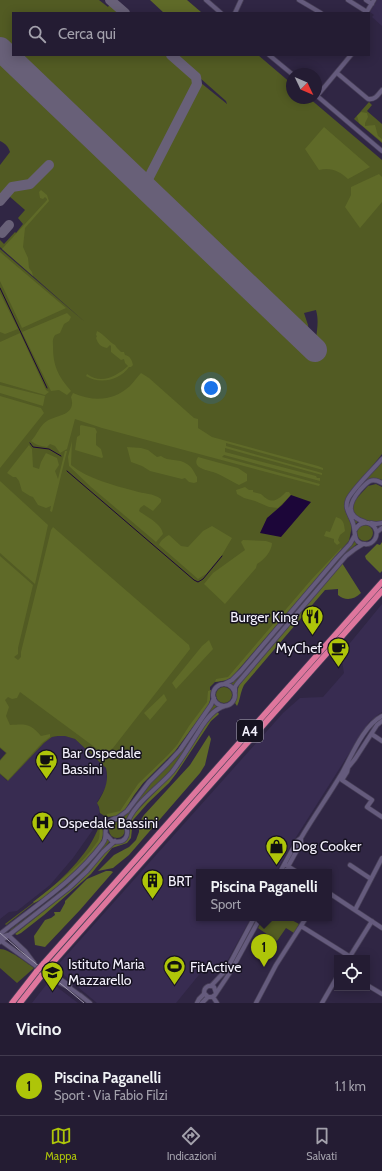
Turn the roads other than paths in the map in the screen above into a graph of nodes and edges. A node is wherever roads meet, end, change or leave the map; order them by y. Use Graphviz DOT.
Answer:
graph roads {
  1 [pos="206,0"];
  2 [pos="241,0"];
  3 [pos="299,0"];
  4 [pos="348,0"];
  5 [pos="366,0"];
  6 [pos="373,2"];
  7 [pos="220,12"];
  8 [pos="235,12"];
  9 [pos="319,12"];
  10 [pos="367,12"];
  11 [pos="270,56"];
  12 [pos="350,56"];
  13 [pos="286,69"];
  14 [pos="337,72"];
  15 [pos="322,88"];
  16 [pos="382,90"];
  17 [pos="322,100"];
  18 [pos="382,151"];
  19 [pos="382,459"];
  20 [pos="382,483"];
  21 [pos="368,523"];
  22 [pos="382,523"];
  23 [pos="382,528"];
  24 [pos="377,532"];
  25 [pos="355,533"];
  26 [pos="363,544"];
  27 [pos="382,582"];
  28 [pos="382,591"];
  29 [pos="224,684"];
  30 [pos="235,692"];
  31 [pos="214,698"];
  32 [pos="225,706"];
  33 [pos="382,716"];
  34 [pos="382,722"];
  35 [pos="373,734"];
  36 [pos="382,740"];
  37 [pos="348,768"];
  38 [pos="342,773"];
  39 [pos="382,817"];
  40 [pos="116,819"];
  41 [pos="127,826"];
  42 [pos="106,834"];
  43 [pos="301,838"];
  44 [pos="115,841"];
  45 [pos="382,858"];
  46 [pos="284,864"];
  47 [pos="350,865"];
  48 [pos="289,866"];
  49 [pos="282,869"];
  50 [pos="287,869"];
  51 [pos="293,869"];
  52 [pos="371,879"];
  53 [pos="332,895"];
  54 [pos="355,910"];
  55 [pos="252,921"];
  56 [pos="258,921"];
  57 [pos="304,921"];
  58 [pos="372,921"];
  59 [pos="301,926"];
  60 [pos="382,928"];
  61 [pos="8,936"];
  62 [pos="0,939"];
  63 [pos="346,955"];
  64 [pos="350,955"];
  65 [pos="35,964"];
  66 [pos="46,966"];
  67 [pos="40,973"];
  68 [pos="334,982"];
  69 [pos="211,986"];
  70 [pos="370,987"];
  71 [pos="382,994"];
  72 [pos="206,995"];
  73 [pos="214,995"];
  74 [pos="12,1003"];
  75 [pos="20,1003"];
  76 [pos="90,1003"];
  77 [pos="196,1003"];
  78 [pos="202,1003"];
  79 [pos="217,1003"];
  80 [pos="256,1003"];
  81 [pos="322,1003"];
  1 -- 7 [label="street"];
  2 -- 8 [label="street"];
  3 -- 9 [label="street"];
  4 -- 10 [label="street"];
  5 -- 6 [label="street"];
  6 -- 10 [label="street"];
  11 -- 13 [label="street"];
  12 -- 14 [label="street"];
  14 -- 15 [label="street"];
  14 -- 16 [label="street"];
  17 -- 18 [label="street"];
  19 -- 25 [label="street"];
  20 -- 21 [label="street"];
  21 -- 22 [label="street"];
  21 -- 24 [label="street"];
  21 -- 25 [label="street"];
  23 -- 24 [label="street"];
  24 -- 26 [label="street"];
  25 -- 26 [label="street"];
  25 -- 29 [label="street"];
  26 -- 30 [label="street"];
  27 -- 66 [label="highway, A4"];
  28 -- 66 [label="highway, A4"];
  29 -- 30 [label="street"];
  29 -- 31 [label="street"];
  30 -- 32 [label="street"];
  31 -- 32 [label="street"];
  31 -- 40 [label="street"];
  32 -- 41 [label="street"];
  33 -- 38 [label="street"];
  34 -- 37 [label="street"];
  35 -- 36 [label="street"];
  37 -- 38 [label="street"];
  37 -- 39 [label="street"];
  38 -- 43 [label="street"];
  40 -- 41 [label="street"];
  40 -- 42 [label="street"];
  41 -- 44 [label="street"];
  42 -- 44 [label="street"];
  42 -- 62 [label="street"];
  43 -- 46 [label="street"];
  43 -- 48 [label="street"];
  44 -- 61 [label="street"];
  45 -- 52 [label="street"];
  46 -- 48 [label="street"];
  46 -- 49 [label="street"];
  47 -- 52 [label="street"];
  48 -- 50 [label="street"];
  48 -- 51 [label="street"];
  52 -- 54 [label="street"];
  53 -- 54 [label="street"];
  54 -- 58 [label="street"];
  55 -- 69 [label="street"];
  56 -- 73 [label="street"];
  57 -- 59 [label="street"];
  58 -- 60 [label="street"];
  58 -- 64 [label="street"];
  59 -- 63 [label="street"];
  59 -- 80 [label="street"];
  61 -- 62 [label="street"];
  61 -- 65 [label="street"];
  62 -- 65 [label="street"];
  65 -- 76 [label="street"];
  66 -- 67 [label="highway, A4, bridge"];
  67 -- 74 [label="highway, A4"];
  67 -- 75 [label="highway, A4"];
  68 -- 81 [label="street"];
  69 -- 72 [label="street"];
  69 -- 73 [label="street"];
  70 -- 71 [label="street"];
  72 -- 73 [label="street"];
  72 -- 77 [label="street"];
  72 -- 78 [label="street"];
  73 -- 79 [label="street"];
}
